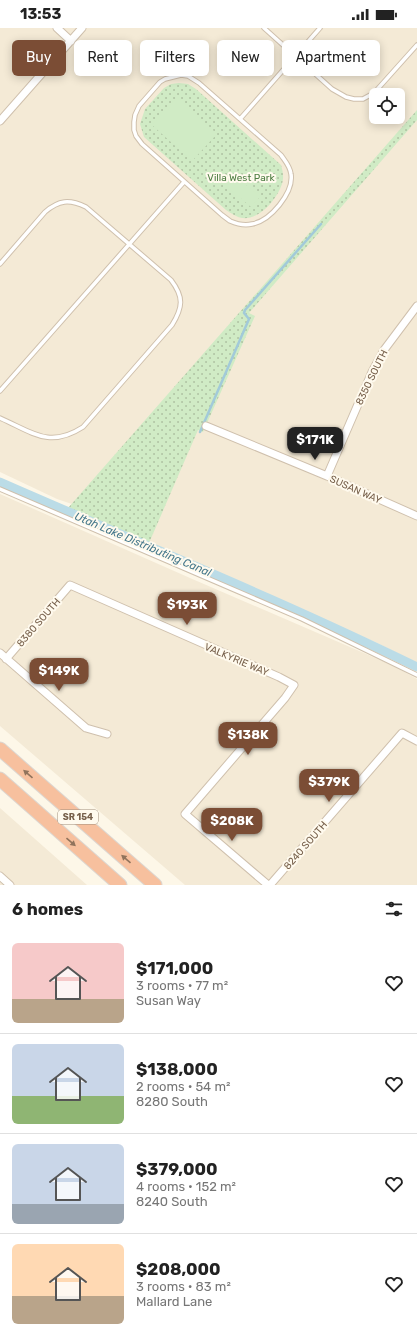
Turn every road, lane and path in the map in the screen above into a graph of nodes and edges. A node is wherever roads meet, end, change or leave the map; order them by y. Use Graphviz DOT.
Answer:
graph roads {
  1 [pos="57,28"];
  2 [pos="82,28"];
  3 [pos="264,28"];
  4 [pos="320,28"];
  5 [pos="309,40"];
  6 [pos="70,41"];
  7 [pos="282,44"];
  8 [pos="417,45"];
  9 [pos="282,71"];
  10 [pos="318,76"];
  11 [pos="1,117"];
  12 [pos="240,119"];
  13 [pos="184,182"];
  14 [pos="130,244"];
  15 [pos="0,264"];
  16 [pos="417,306"];
  17 [pos="0,391"];
  18 [pos="0,418"];
  19 [pos="206,426"];
  20 [pos="327,476"];
  21 [pos="0,489"];
  22 [pos="417,516"];
  23 [pos="70,585"];
  24 [pos="0,653"];
  25 [pos="6,658"];
  26 [pos="417,675"];
  27 [pos="107,734"];
  28 [pos="417,742"];
  29 [pos="0,750"];
  30 [pos="0,779"];
  31 [pos="0,876"];
  32 [pos="10,885"];
  33 [pos="120,885"];
  34 [pos="155,885"];
  35 [pos="269,885"];
  1 -- 6 [label="street"];
  2 -- 6 [label="street"];
  3 -- 7 [label="lane"];
  4 -- 5 [label="lane"];
  6 -- 11 [label="street"];
  8 -- 10 [label="lane"];
  9 -- 12 [label="lane"];
  12 -- 13 [label="lane"];
  12 -- 13 [label="lane"];
  13 -- 14 [label="lane"];
  14 -- 15 [label="lane"];
  14 -- 17 [label="lane"];
  14 -- 18 [label="lane"];
  16 -- 20 [label="street, 8350 SOUTH"];
  19 -- 20 [label="street, SUSAN WAY"];
  20 -- 22 [label="street, SUSAN WAY"];
  21 -- 26 [label="lane"];
  23 -- 25 [label="street, 8380 SOUTH"];
  23 -- 35 [label="street, VALKYRIE WAY"];
  24 -- 25 [label="street"];
  25 -- 27 [label="street"];
  28 -- 35 [label="street, 8240 SOUTH"];
  34 -- 29 [label="highway, SR 154, one-way"];
  30 -- 33 [label="highway, SR 154, one-way"];
  31 -- 32 [label="street"];
}
